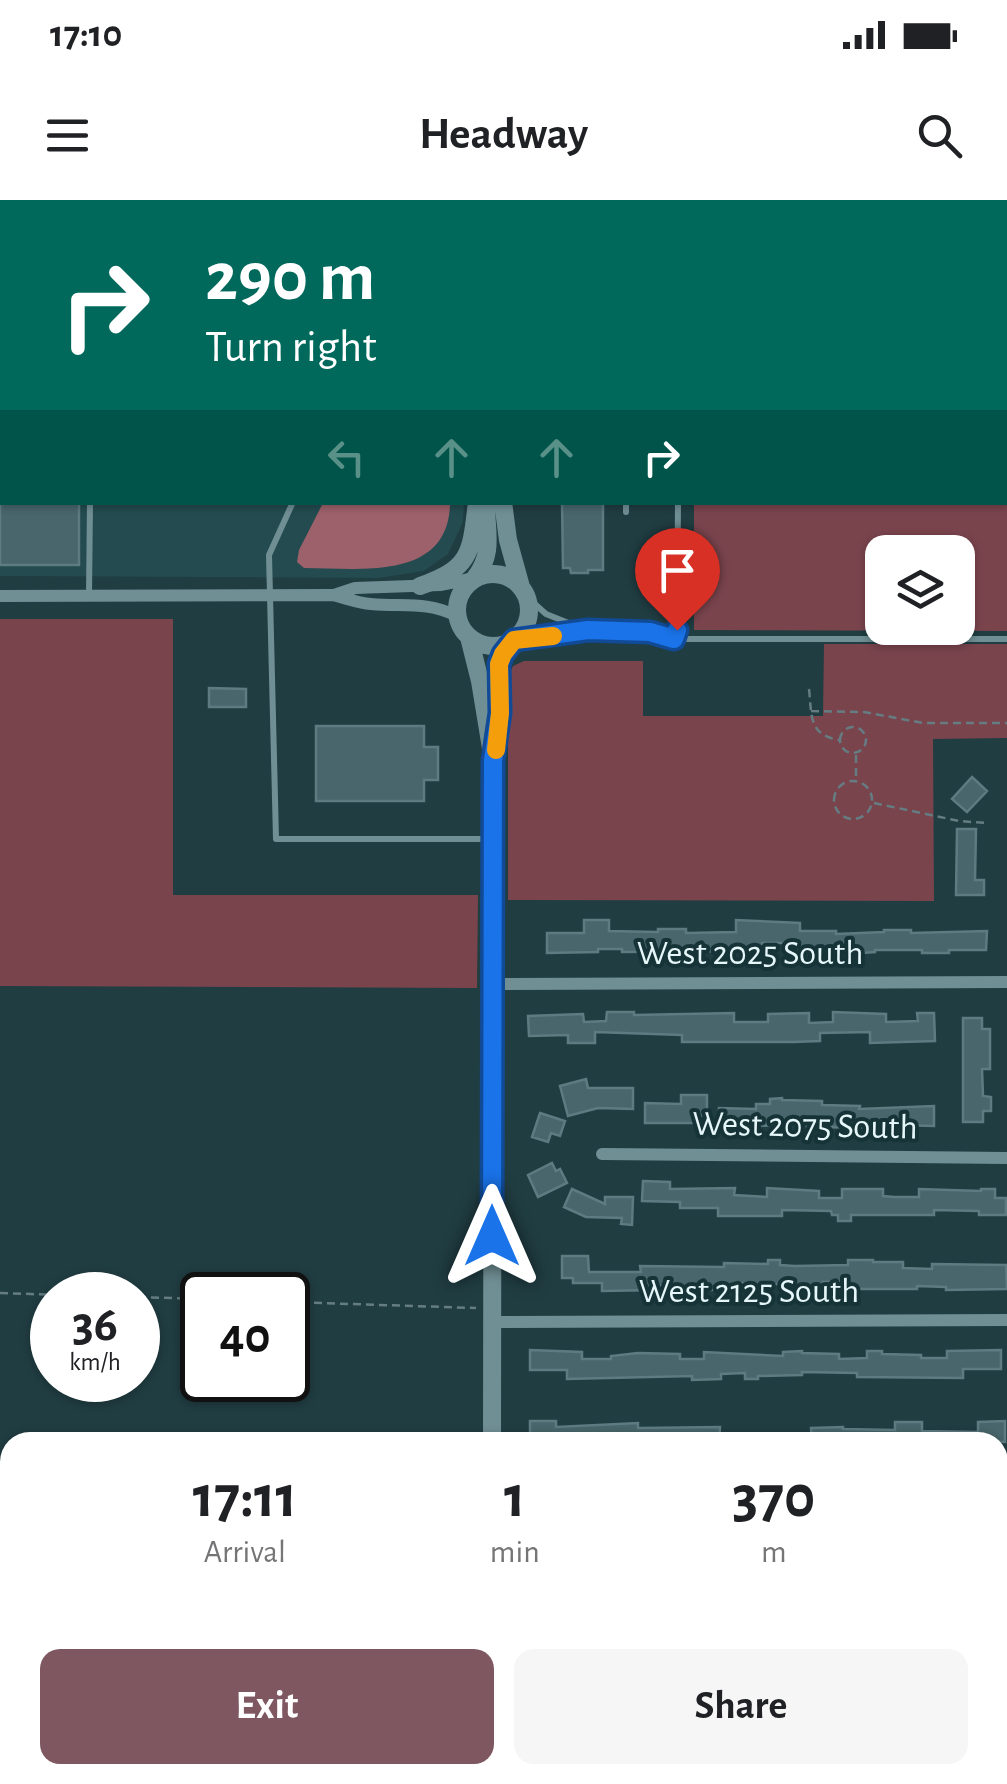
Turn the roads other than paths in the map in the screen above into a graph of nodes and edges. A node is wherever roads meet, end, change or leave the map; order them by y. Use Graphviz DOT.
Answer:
graph roads {
  1 [pos="90,505"];
  2 [pos="292,505"];
  3 [pos="477,505"];
  4 [pos="485,505"];
  5 [pos="503,505"];
  6 [pos="626,505"];
  7 [pos="678,505"];
  8 [pos="626,512"];
  9 [pos="475,578"];
  10 [pos="420,586"];
  11 [pos="524,592"];
  12 [pos="0,596"];
  13 [pos="89,596"];
  14 [pos="270,596"];
  15 [pos="332,596"];
  16 [pos="457,616"];
  17 [pos="588,630"];
  18 [pos="469,637"];
  19 [pos="674,639"];
  20 [pos="1007,639"];
  21 [pos="514,640"];
  22 [pos="493,760"];
  23 [pos="493,839"];
  24 [pos="1007,982"];
  25 [pos="492,984"];
  26 [pos="602,1154"];
  27 [pos="1007,1158"];
  28 [pos="492,1315"];
  29 [pos="1007,1320"];
  30 [pos="492,1432"];
  1 -- 13 [label="lane"];
  2 -- 14 [label="lane"];
  3 -- 10 [label="street"];
  4 -- 9 [label="street"];
  5 -- 11 [label="street"];
  6 -- 8 [label="lane"];
  7 -- 19 [label="lane"];
  9 -- 10 [label="street"];
  9 -- 11 [label="street"];
  9 -- 16 [label="street"];
  10 -- 15 [label="street"];
  11 -- 17 [label="lane"];
  11 -- 21 [label="street"];
  12 -- 13 [label="street"];
  13 -- 14 [label="street"];
  14 -- 15 [label="street"];
  14 -- 23 [label="lane"];
  15 -- 16 [label="street"];
  16 -- 18 [label="street"];
  17 -- 19 [label="lane"];
  17 -- 21 [label="lane"];
  18 -- 21 [label="street"];
  18 -- 22 [label="street"];
  19 -- 20 [label="lane"];
  21 -- 22 [label="street"];
  22 -- 23 [label="street"];
  23 -- 25 [label="street"];
  24 -- 25 [label="street, West 2025 South"];
  25 -- 28 [label="street"];
  26 -- 27 [label="street, West 2075 South"];
  28 -- 29 [label="street, West 2125 South"];
  28 -- 30 [label="street"];
}
